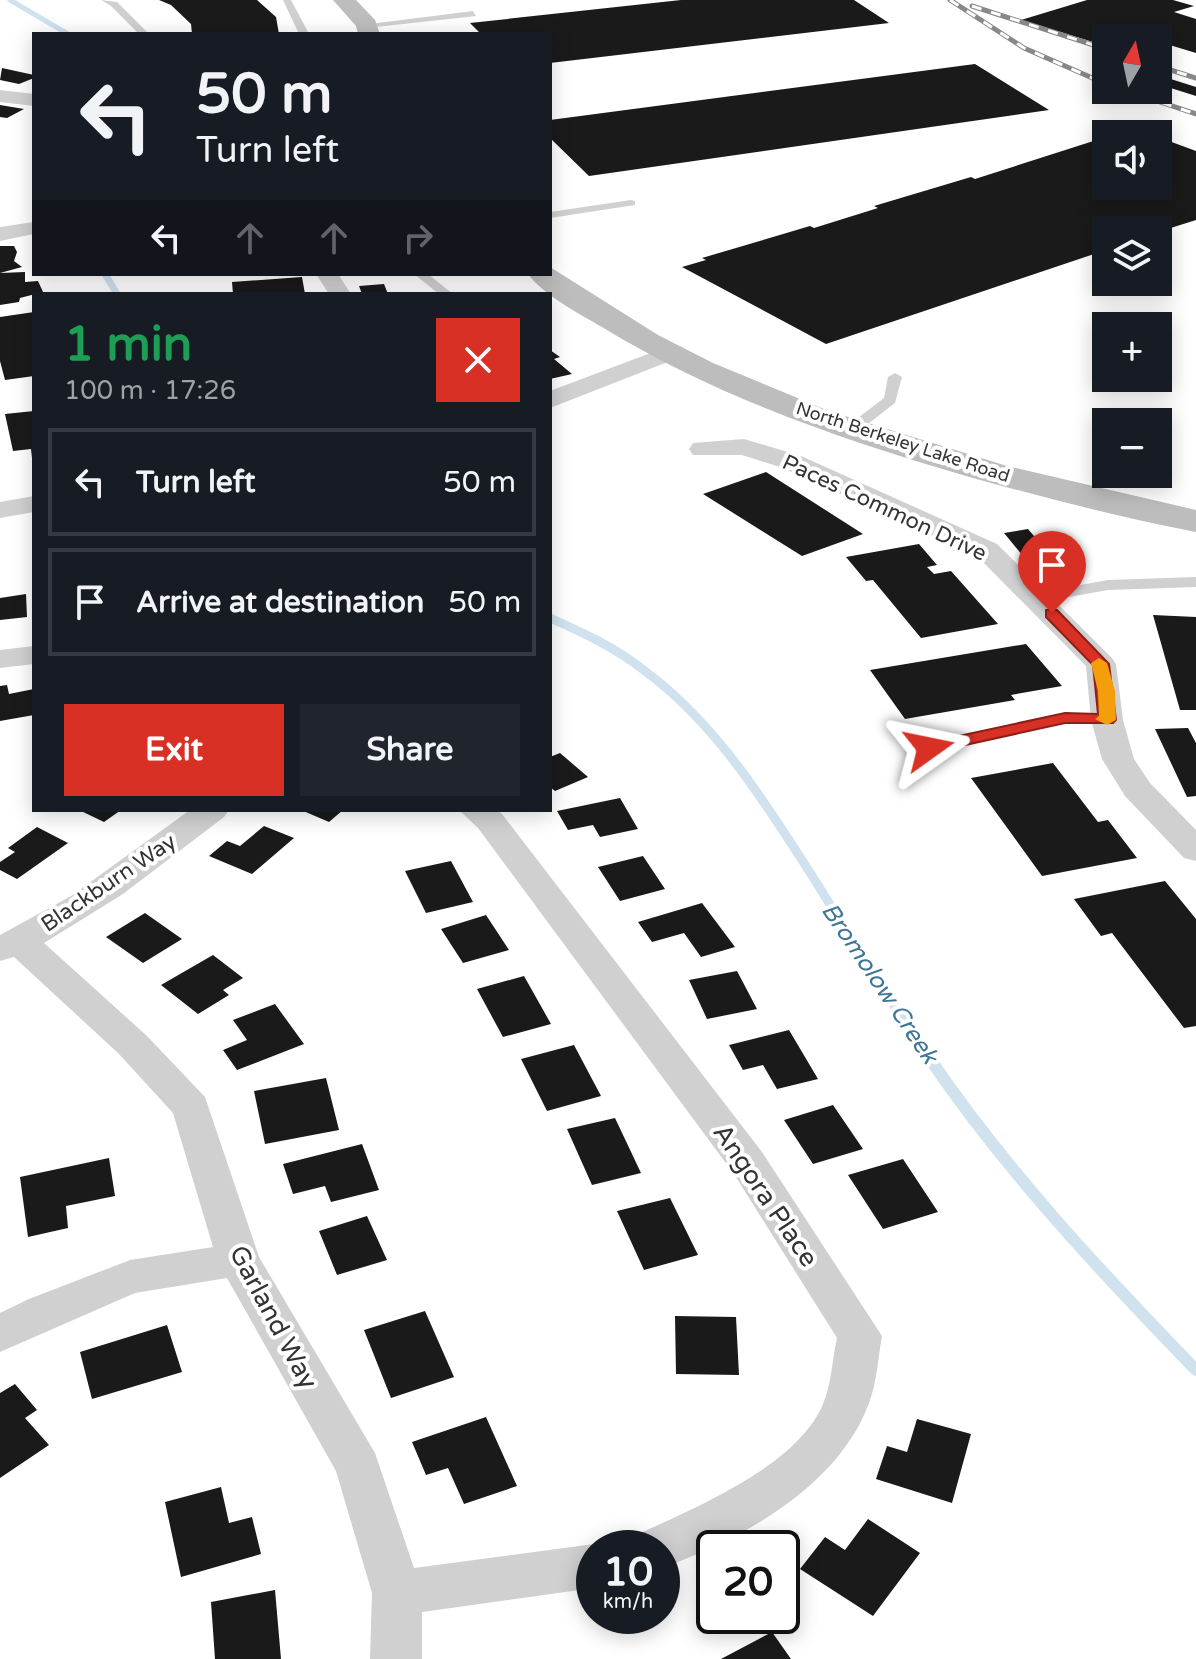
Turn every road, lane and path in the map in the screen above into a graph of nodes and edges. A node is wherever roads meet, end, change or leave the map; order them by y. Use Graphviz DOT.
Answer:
graph roads {
  1 [pos="105,0"];
  2 [pos="287,0"];
  3 [pos="344,0"];
  4 [pos="473,14"];
  5 [pos="368,30"];
  6 [pos="142,32"];
  7 [pos="303,32"];
  8 [pos="0,96"];
  9 [pos="32,100"];
  10 [pos="631,203"];
  11 [pos="552,215"];
  12 [pos="32,228"];
  13 [pos="0,234"];
  14 [pos="423,276"];
  15 [pos="546,276"];
  16 [pos="444,292"];
  17 [pos="669,353"];
  18 [pos="895,377"];
  19 [pos="552,399"];
  20 [pos="851,430"];
  21 [pos="702,449"];
  22 [pos="32,504"];
  23 [pos="1,509"];
  24 [pos="1196,521"];
  25 [pos="1196,582"];
  26 [pos="1036,598"];
  27 [pos="32,655"];
  28 [pos="0,659"];
  29 [pos="1107,720"];
  30 [pos="929,748"];
  31 [pos="209,812"];
  32 [pos="479,812"];
  33 [pos="1195,847"];
  34 [pos="10,945"];
  35 [pos="238,1260"];
  36 [pos="0,1334"];
  37 [pos="680,1537"];
  38 [pos="576,1568"];
  39 [pos="397,1593"];
  40 [pos="396,1659"];
  1 -- 6 [label="lane"];
  2 -- 7 [label="lane"];
  3 -- 5 [label="street"];
  4 -- 5 [label="lane"];
  8 -- 9 [label="street"];
  10 -- 11 [label="lane"];
  12 -- 13 [label="street"];
  14 -- 16 [label="lane"];
  15 -- 17 [label="street, North Berkeley Lake Road"];
  17 -- 19 [label="street"];
  17 -- 20 [label="street, North Berkeley Lake Road"];
  18 -- 20 [label="lane"];
  20 -- 24 [label="street, North Berkeley Lake Road"];
  21 -- 26 [label="street, Paces Common Drive"];
  22 -- 23 [label="street"];
  25 -- 26 [label="lane"];
  26 -- 29 [label="street, Paces Common Drive"];
  27 -- 28 [label="street"];
  29 -- 30 [label="lane"];
  29 -- 33 [label="street, Paces Common Drive"];
  31 -- 34 [label="street, Blackburn Way"];
  32 -- 37 [label="street, Angora Place"];
  34 -- 35 [label="street, Garland Way"];
  35 -- 36 [label="street"];
  35 -- 39 [label="street, Garland Way"];
  38 -- 39 [label="street"];
  39 -- 40 [label="street, Garland Way"];
}
